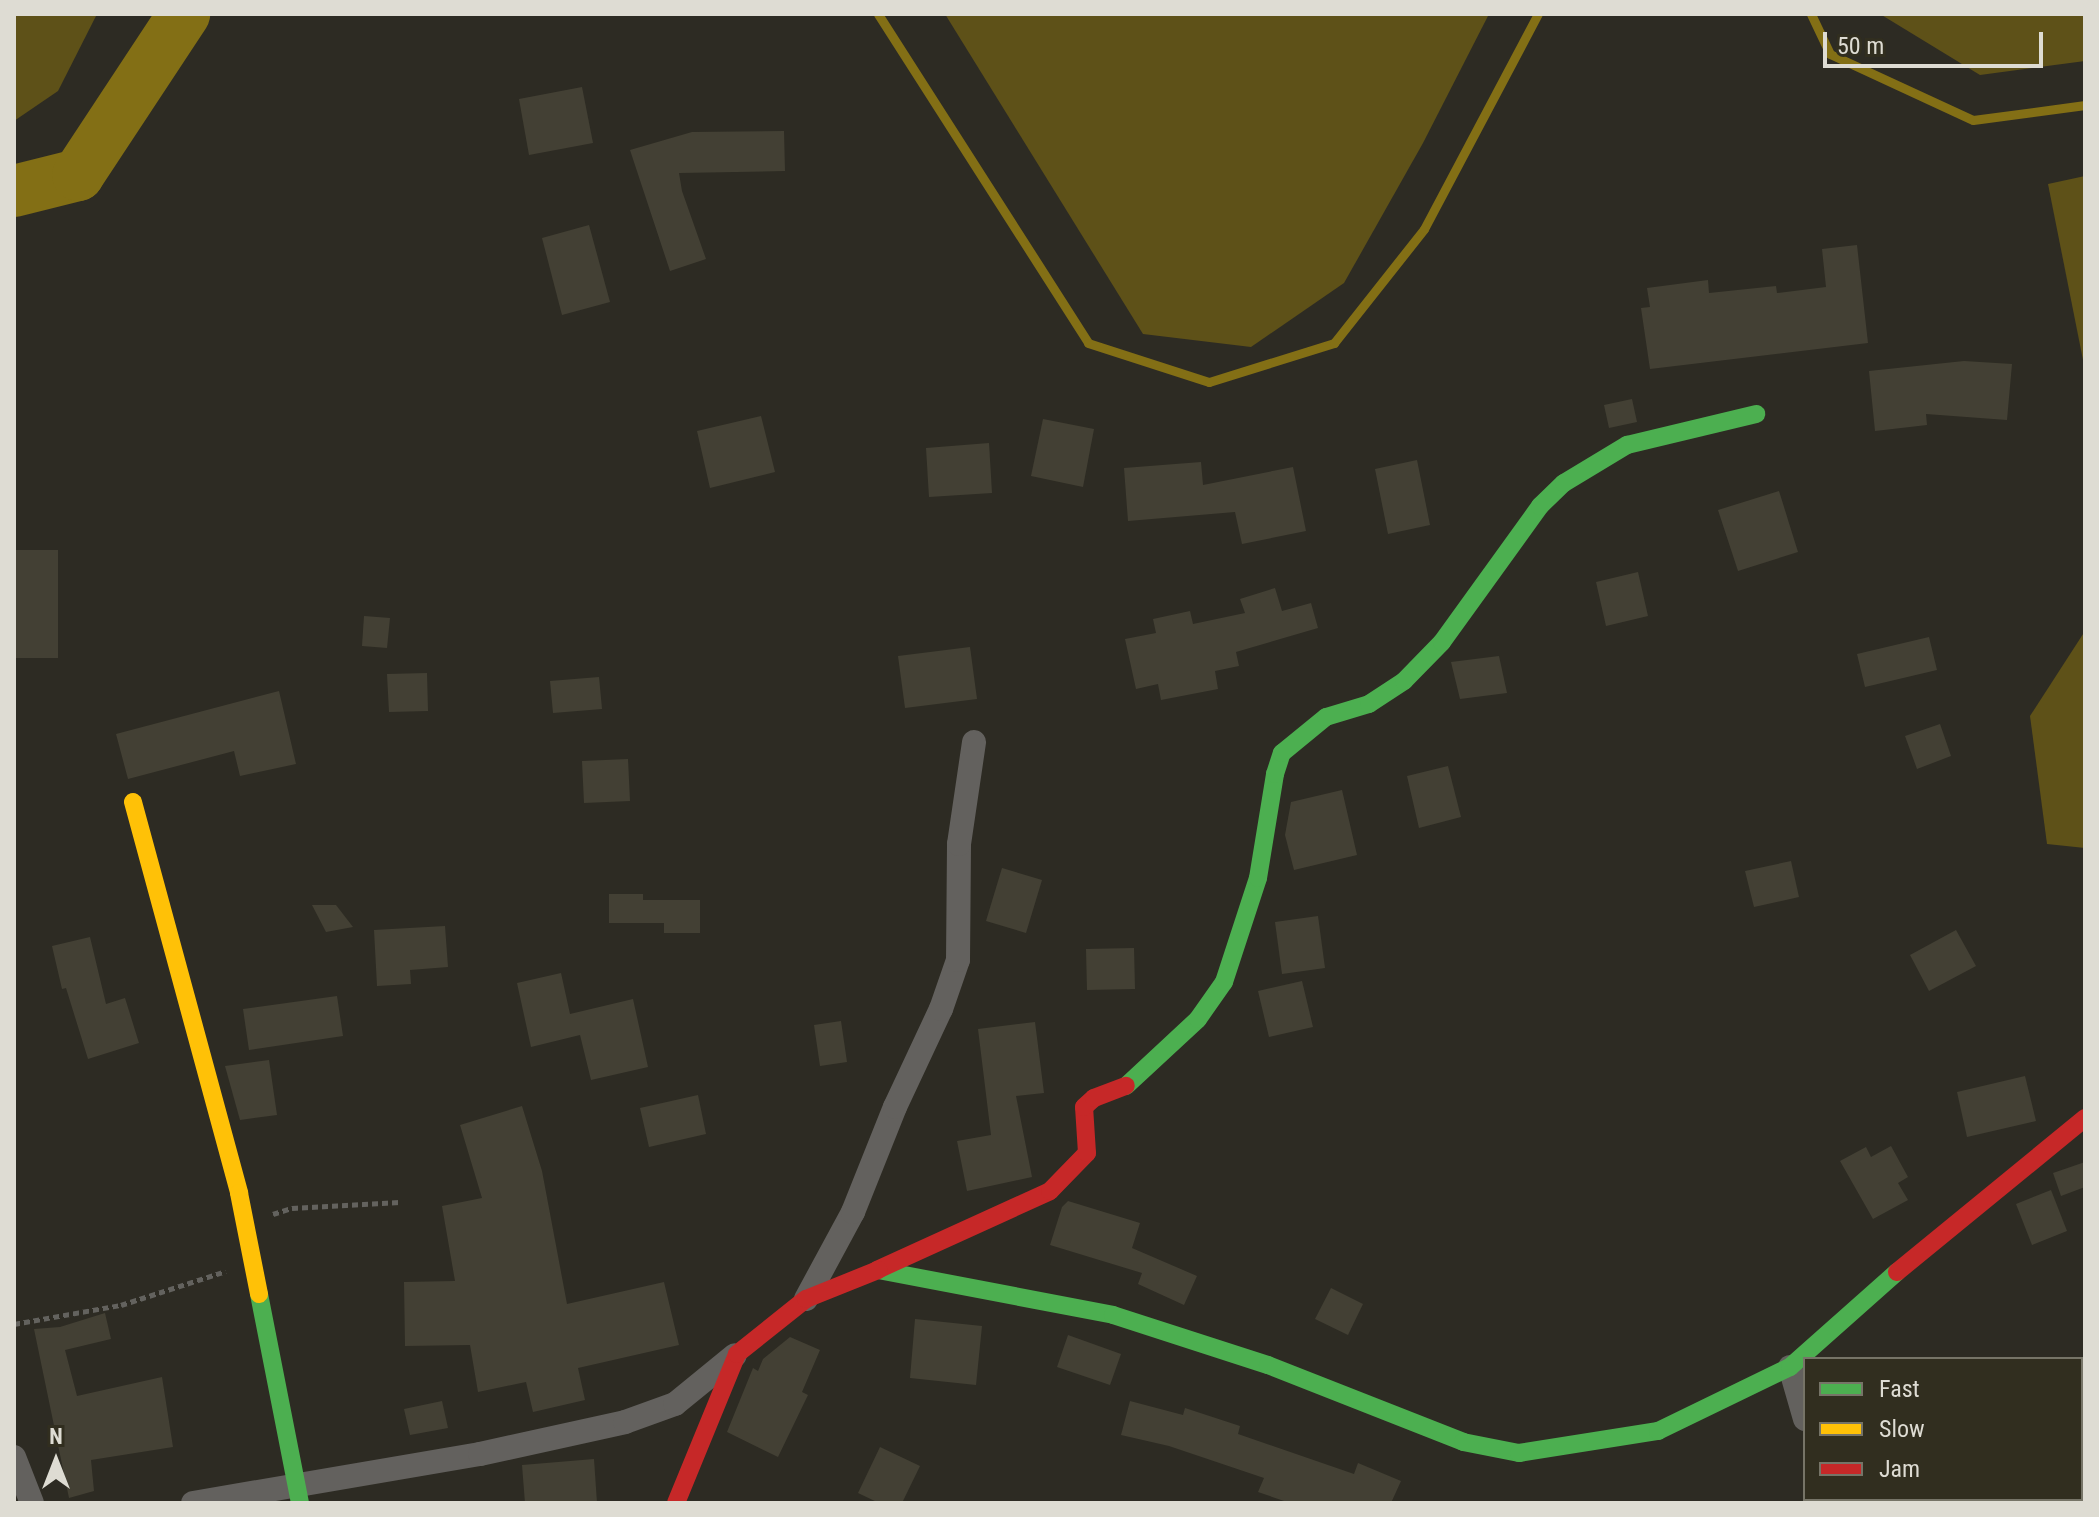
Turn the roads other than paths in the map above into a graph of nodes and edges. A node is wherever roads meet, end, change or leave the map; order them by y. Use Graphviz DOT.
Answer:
graph roads {
  1 [pos="1756,414"];
  2 [pos="974,742"];
  3 [pos="133,802"];
  4 [pos="2085,1118"];
  5 [pos="877,1270"];
  6 [pos="806,1299"];
  7 [pos="737,1354"];
  8 [pos="1790,1367"];
  9 [pos="1803,1412"];
  10 [pos="14,1457"];
  11 [pos="297,1494"];
  12 [pos="32,1503"];
  13 [pos="193,1503"];
  14 [pos="676,1503"];
  1 -- 5 [label="street"];
  2 -- 6 [label="street"];
  3 -- 11 [label="street"];
  4 -- 8 [label="street"];
  5 -- 6 [label="street"];
  5 -- 8 [label="street"];
  6 -- 7 [label="street"];
  7 -- 11 [label="street"];
  7 -- 14 [label="street"];
  8 -- 9 [label="street"];
  10 -- 12 [label="street"];
  11 -- 13 [label="street"];
}
